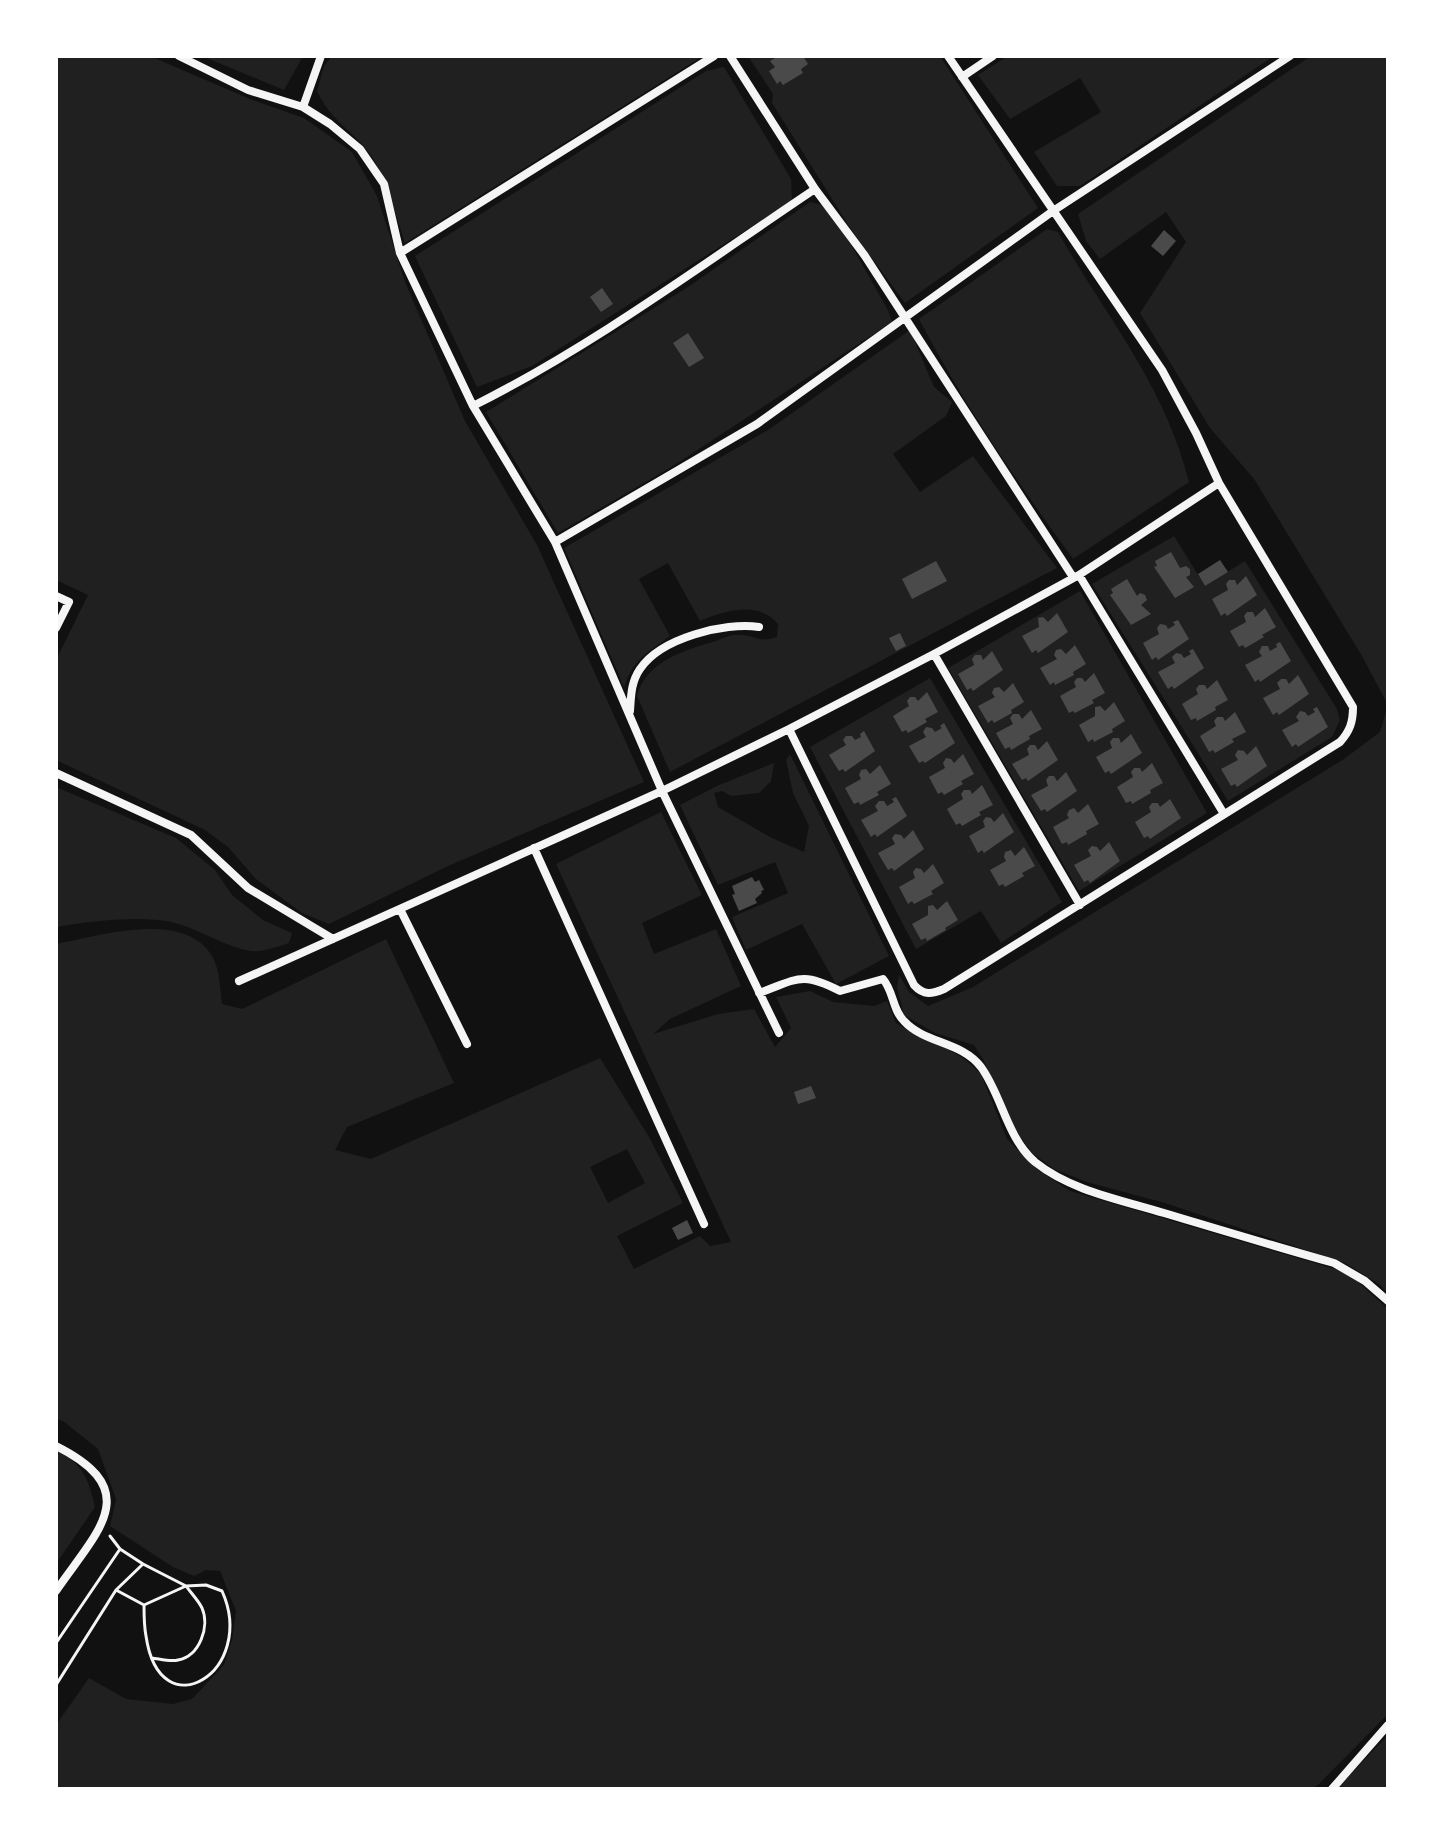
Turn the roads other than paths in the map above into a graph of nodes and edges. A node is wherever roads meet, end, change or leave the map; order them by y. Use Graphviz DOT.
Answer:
graph roads {
  1 [pos="179,56"];
  2 [pos="321,56"];
  3 [pos="714,56"];
  4 [pos="730,56"];
  5 [pos="948,56"];
  6 [pos="993,56"];
  7 [pos="1290,56"];
  8 [pos="962,77"];
  9 [pos="303,107"];
  10 [pos="815,189"];
  11 [pos="1053,211"];
  12 [pos="400,253"];
  13 [pos="905,318"];
  14 [pos="473,406"];
  15 [pos="1219,483"];
  16 [pos="555,542"];
  17 [pos="1076,576"];
  18 [pos="56,596"];
  19 [pos="759,627"];
  20 [pos="56,628"];
  21 [pos="934,654"];
  22 [pos="630,716"];
  23 [pos="789,729"];
  24 [pos="56,773"];
  25 [pos="662,791"];
  26 [pos="1224,814"];
  27 [pos="534,848"];
  28 [pos="1080,905"];
  29 [pos="400,909"];
  30 [pos="333,939"];
  31 [pos="239,981"];
  32 [pos="759,993"];
  33 [pos="779,1033"];
  34 [pos="467,1044"];
  35 [pos="704,1224"];
  36 [pos="1388,1301"];
  37 [pos="56,1446"];
  38 [pos="56,1591"];
  39 [pos="1388,1725"];
  40 [pos="1342,1775"];
  41 [pos="1324,1789"];
  42 [pos="1332,1789"];
  1 -- 9 [label="street"];
  2 -- 9 [label="street"];
  3 -- 12 [label="street"];
  4 -- 10 [label="street"];
  5 -- 8 [label="street"];
  6 -- 8 [label="street"];
  7 -- 11 [label="street"];
  8 -- 11 [label="street"];
  9 -- 12 [label="street"];
  10 -- 13 [label="street"];
  10 -- 14 [label="street"];
  11 -- 13 [label="street"];
  11 -- 15 [label="street"];
  12 -- 14 [label="street"];
  13 -- 16 [label="street"];
  13 -- 17 [label="street"];
  14 -- 16 [label="street"];
  15 -- 17 [label="street"];
  15 -- 26 [label="street"];
  16 -- 22 [label="street"];
  17 -- 21 [label="street"];
  17 -- 26 [label="street"];
  18 -- 20 [label="street"];
  19 -- 22 [label="street"];
  21 -- 23 [label="street"];
  21 -- 28 [label="street"];
  22 -- 25 [label="street"];
  23 -- 25 [label="street"];
  23 -- 28 [label="street"];
  24 -- 30 [label="street"];
  25 -- 27 [label="street"];
  25 -- 32 [label="street"];
  26 -- 28 [label="street"];
  27 -- 29 [label="street"];
  27 -- 35 [label="street"];
  29 -- 30 [label="street"];
  29 -- 34 [label="street"];
  30 -- 31 [label="street"];
  32 -- 33 [label="street"];
  32 -- 36 [label="street"];
  37 -- 38 [label="street"];
  39 -- 40 [label="street"];
  40 -- 41 [label="street"];
  40 -- 42 [label="street"];
}
